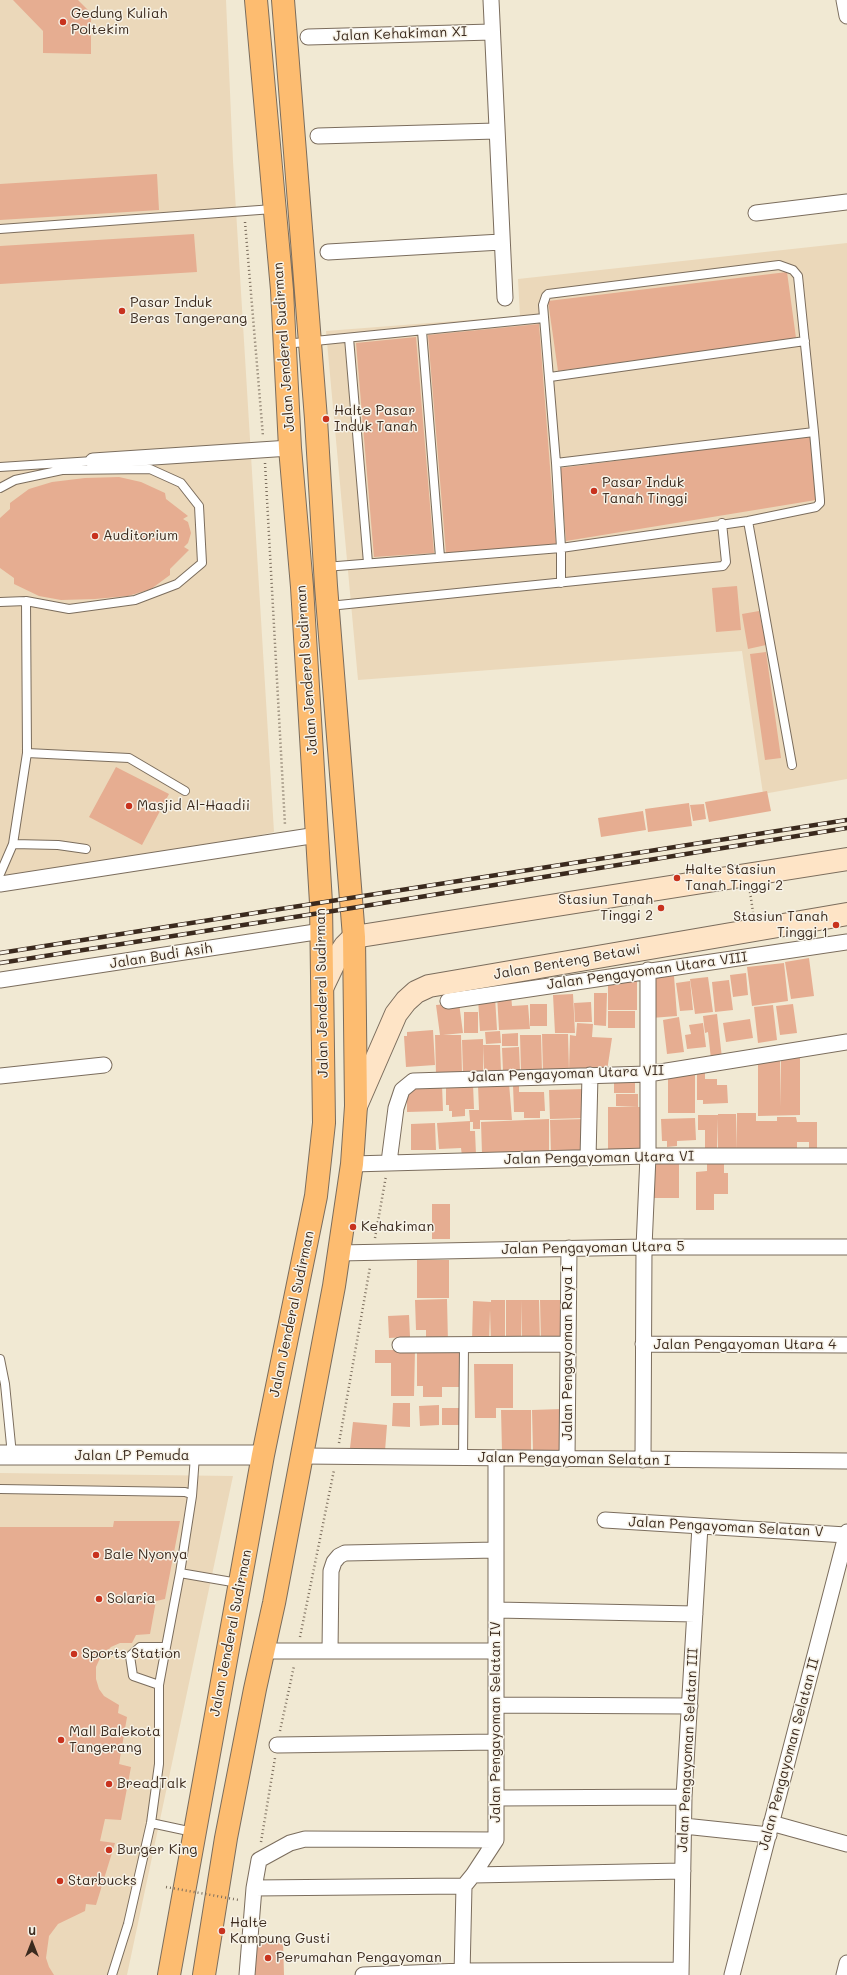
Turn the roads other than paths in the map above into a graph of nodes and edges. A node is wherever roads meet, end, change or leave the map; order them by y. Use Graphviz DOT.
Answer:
graph roads {
  1 [pos="256,0"];
  2 [pos="283,0"];
  3 [pos="491,0"];
  4 [pos="492,32"];
  5 [pos="308,37"];
  6 [pos="496,131"];
  7 [pos="318,136"];
  8 [pos="847,202"];
  9 [pos="274,209"];
  10 [pos="756,213"];
  11 [pos="0,229"];
  12 [pos="501,242"];
  13 [pos="328,252"];
  14 [pos="504,298"];
  15 [pos="544,318"];
  16 [pos="422,331"];
  17 [pos="349,338"];
  18 [pos="805,341"];
  19 [pos="309,342"];
  20 [pos="285,344"];
  21 [pos="550,377"];
  22 [pos="814,432"];
  23 [pos="290,448"];
  24 [pos="93,461"];
  25 [pos="556,463"];
  26 [pos="0,467"];
  27 [pos="0,488"];
  28 [pos="748,521"];
  29 [pos="722,523"];
  30 [pos="561,548"];
  31 [pos="440,557"];
  32 [pos="368,564"];
  33 [pos="324,567"];
  34 [pos="561,583"];
  35 [pos="26,601"];
  36 [pos="0,602"];
  37 [pos="328,606"];
  38 [pos="26,753"];
  39 [pos="792,765"];
  40 [pos="185,791"];
  41 [pos="317,835"];
  42 [pos="12,844"];
  43 [pos="86,848"];
  44 [pos="847,859"];
  45 [pos="0,874"];
  46 [pos="0,884"];
  47 [pos="847,914"];
  48 [pos="322,931"];
  49 [pos="354,937"];
  50 [pos="847,942"];
  51 [pos="648,970"];
  52 [pos="0,980"];
  53 [pos="323,986"];
  54 [pos="448,1001"];
  55 [pos="847,1042"];
  56 [pos="104,1065"];
  57 [pos="648,1074"];
  58 [pos="590,1075"];
  59 [pos="0,1076"];
  60 [pos="323,1080"];
  61 [pos="356,1080"];
  62 [pos="356,1106"];
  63 [pos="648,1156"];
  64 [pos="847,1156"];
  65 [pos="588,1158"];
  66 [pos="389,1162"];
  67 [pos="352,1164"];
  68 [pos="644,1247"];
  69 [pos="847,1247"];
  70 [pos="569,1248"];
  71 [pos="339,1253"];
  72 [pos="568,1344"];
  73 [pos="643,1344"];
  74 [pos="400,1345"];
  75 [pos="464,1345"];
  76 [pos="847,1345"];
  77 [pos="0,1359"];
  78 [pos="6,1455"];
  79 [pos="263,1455"];
  80 [pos="195,1456"];
  81 [pos="302,1456"];
  82 [pos="463,1458"];
  83 [pos="496,1458"];
  84 [pos="568,1459"];
  85 [pos="643,1460"];
  86 [pos="847,1461"];
  87 [pos="0,1489"];
  88 [pos="191,1494"];
  89 [pos="605,1520"];
  90 [pos="700,1526"];
  91 [pos="846,1538"];
  92 [pos="496,1550"];
  93 [pos="180,1573"];
  94 [pos="240,1583"];
  95 [pos="496,1610"];
  96 [pos="695,1614"];
  97 [pos="166,1647"];
  98 [pos="264,1651"];
  99 [pos="330,1651"];
  100 [pos="496,1651"];
  101 [pos="158,1685"];
  102 [pos="496,1705"];
  103 [pos="690,1706"];
  104 [pos="496,1742"];
  105 [pos="276,1745"];
  106 [pos="684,1797"];
  107 [pos="496,1798"];
  108 [pos="151,1823"];
  109 [pos="684,1826"];
  110 [pos="770,1829"];
  111 [pos="195,1833"];
  112 [pos="496,1840"];
  113 [pos="847,1844"];
  114 [pos="683,1871"];
  115 [pos="468,1881"];
  116 [pos="254,1888"];
  117 [pos="847,1963"];
  118 [pos="681,1972"];
  119 [pos="462,1973"];
  120 [pos="112,1975"];
  121 [pos="169,1975"];
  122 [pos="204,1975"];
  123 [pos="247,1975"];
  124 [pos="363,1975"];
  125 [pos="732,1975"];
  126 [pos="844,1975"];
  1 -- 9 [label="main road, Jalan Jenderal Sudirman"];
  2 -- 19 [label="main road, Jalan Jenderal Sudirman"];
  3 -- 4 [label="street"];
  4 -- 5 [label="street, Jalan Kehakiman XI"];
  4 -- 6 [label="street"];
  6 -- 7 [label="street"];
  6 -- 12 [label="street"];
  8 -- 10 [label="street"];
  9 -- 11 [label="lane"];
  9 -- 20 [label="main road, Jalan Jenderal Sudirman"];
  12 -- 13 [label="street"];
  12 -- 14 [label="street"];
  15 -- 16 [label="lane"];
  15 -- 18 [label="lane"];
  15 -- 21 [label="lane"];
  16 -- 17 [label="lane"];
  16 -- 31 [label="lane"];
  17 -- 19 [label="lane"];
  17 -- 32 [label="lane"];
  18 -- 21 [label="lane"];
  18 -- 22 [label="lane"];
  19 -- 20 [label="lane"];
  19 -- 33 [label="main road, Jalan Jenderal Sudirman"];
  20 -- 23 [label="main road, Jalan Jenderal Sudirman"];
  21 -- 25 [label="lane"];
  22 -- 25 [label="lane"];
  22 -- 28 [label="lane"];
  23 -- 24 [label="street"];
  23 -- 41 [label="main road, Jalan Jenderal Sudirman"];
  24 -- 26 [label="lane"];
  25 -- 30 [label="lane"];
  27 -- 35 [label="lane"];
  28 -- 29 [label="lane"];
  28 -- 39 [label="lane"];
  29 -- 30 [label="lane"];
  29 -- 34 [label="lane"];
  30 -- 31 [label="lane"];
  30 -- 34 [label="lane"];
  31 -- 32 [label="lane"];
  32 -- 33 [label="lane"];
  33 -- 37 [label="main road, Jalan Jenderal Sudirman"];
  34 -- 37 [label="lane"];
  35 -- 36 [label="lane"];
  35 -- 38 [label="lane"];
  37 -- 49 [label="main road, Jalan Jenderal Sudirman"];
  38 -- 40 [label="lane"];
  38 -- 42 [label="lane"];
  41 -- 46 [label="street"];
  41 -- 48 [label="main road, Jalan Jenderal Sudirman"];
  42 -- 43 [label="lane"];
  42 -- 45 [label="lane"];
  44 -- 49 [label="main road"];
  47 -- 62 [label="main road, Jalan Benteng Betawi"];
  48 -- 52 [label="street, Jalan Budi Asih"];
  48 -- 53 [label="main road, Jalan Jenderal Sudirman"];
  49 -- 53 [label="main road"];
  49 -- 61 [label="main road, Jalan Jenderal Sudirman"];
  50 -- 51 [label="street, Jalan Pengayoman Utara VIII"];
  51 -- 54 [label="street, Jalan Pengayoman Utara VIII"];
  51 -- 57 [label="street"];
  53 -- 60 [label="main road, Jalan Jenderal Sudirman"];
  55 -- 57 [label="street, Jalan Pengayoman Utara VII"];
  56 -- 59 [label="street"];
  57 -- 58 [label="street, Jalan Pengayoman Utara VII"];
  57 -- 63 [label="street"];
  58 -- 65 [label="street"];
  58 -- 66 [label="street, Jalan Pengayoman Utara VII"];
  60 -- 61 [label="main road"];
  60 -- 79 [label="main road, Jalan Jenderal Sudirman"];
  61 -- 62 [label="main road, Jalan Jenderal Sudirman"];
  62 -- 67 [label="main road, Jalan Jenderal Sudirman"];
  63 -- 64 [label="street, Jalan Pengayoman Utara VI"];
  63 -- 65 [label="street, Jalan Pengayoman Utara VI"];
  63 -- 68 [label="street"];
  65 -- 66 [label="street, Jalan Pengayoman Utara VI"];
  66 -- 67 [label="street, Jalan Pengayoman Utara VI"];
  67 -- 71 [label="main road, Jalan Jenderal Sudirman"];
  68 -- 69 [label="street, Jalan Pengayoman Utara 5"];
  68 -- 70 [label="street, Jalan Pengayoman Utara 5"];
  68 -- 73 [label="street"];
  70 -- 71 [label="street, Jalan Pengayoman Utara 5"];
  70 -- 72 [label="street, Jalan Pengayoman Raya I"];
  71 -- 81 [label="main road, Jalan Jenderal Sudirman"];
  72 -- 75 [label="street"];
  72 -- 84 [label="street, Jalan Pengayoman Raya I"];
  73 -- 76 [label="street, Jalan Pengayoman Utara 4"];
  73 -- 85 [label="street"];
  74 -- 75 [label="street"];
  75 -- 82 [label="lane"];
  77 -- 78 [label="lane"];
  78 -- 80 [label="street, Jalan LP Pemuda"];
  79 -- 80 [label="street, Jalan LP Pemuda"];
  79 -- 94 [label="main road, Jalan Jenderal Sudirman"];
  80 -- 88 [label="lane"];
  81 -- 82 [label="street, Jalan Pengayoman Selatan I"];
  81 -- 98 [label="main road, Jalan Jenderal Sudirman"];
  82 -- 83 [label="street, Jalan Pengayoman Selatan I"];
  83 -- 84 [label="street, Jalan Pengayoman Selatan I"];
  83 -- 92 [label="street, Jalan Pengayoman Selatan IV"];
  84 -- 85 [label="street, Jalan Pengayoman Selatan I"];
  85 -- 86 [label="street, Jalan Pengayoman Selatan I"];
  87 -- 88 [label="lane"];
  88 -- 93 [label="lane"];
  89 -- 90 [label="street, Jalan Pengayoman Selatan V"];
  90 -- 91 [label="street, Jalan Pengayoman Selatan V"];
  90 -- 96 [label="street, Jalan Pengayoman Selatan III"];
  91 -- 110 [label="street, Jalan Pengayoman Selatan II"];
  92 -- 95 [label="street, Jalan Pengayoman Selatan IV"];
  92 -- 99 [label="street"];
  93 -- 94 [label="lane"];
  93 -- 97 [label="lane"];
  94 -- 111 [label="main road, Jalan Jenderal Sudirman"];
  95 -- 96 [label="street"];
  95 -- 100 [label="street, Jalan Pengayoman Selatan IV"];
  96 -- 103 [label="street, Jalan Pengayoman Selatan III"];
  97 -- 101 [label="lane"];
  97 -- 101 [label="lane"];
  98 -- 99 [label="street"];
  98 -- 122 [label="main road, Jalan Jenderal Sudirman"];
  99 -- 100 [label="street"];
  100 -- 102 [label="street, Jalan Pengayoman Selatan IV"];
  101 -- 108 [label="lane"];
  102 -- 103 [label="street"];
  102 -- 104 [label="street, Jalan Pengayoman Selatan IV"];
  103 -- 106 [label="street, Jalan Pengayoman Selatan III"];
  104 -- 105 [label="street"];
  104 -- 107 [label="street, Jalan Pengayoman Selatan IV"];
  106 -- 107 [label="street"];
  106 -- 109 [label="street, Jalan Pengayoman Selatan III"];
  107 -- 112 [label="street, Jalan Pengayoman Selatan IV"];
  108 -- 111 [label="lane"];
  108 -- 120 [label="lane"];
  109 -- 110 [label="street"];
  109 -- 114 [label="street, Jalan Pengayoman Selatan III"];
  110 -- 113 [label="street"];
  110 -- 125 [label="street, Jalan Pengayoman Selatan II"];
  111 -- 121 [label="main road, Jalan Jenderal Sudirman"];
  112 -- 115 [label="street, Jalan Pengayoman Selatan IV"];
  112 -- 116 [label="street"];
  114 -- 115 [label="street"];
  114 -- 118 [label="street, Jalan Pengayoman Selatan III"];
  115 -- 116 [label="street"];
  115 -- 119 [label="street"];
  116 -- 123 [label="street"];
  117 -- 126 [label="street"];
  118 -- 119 [label="street"];
  119 -- 124 [label="street"];
}
